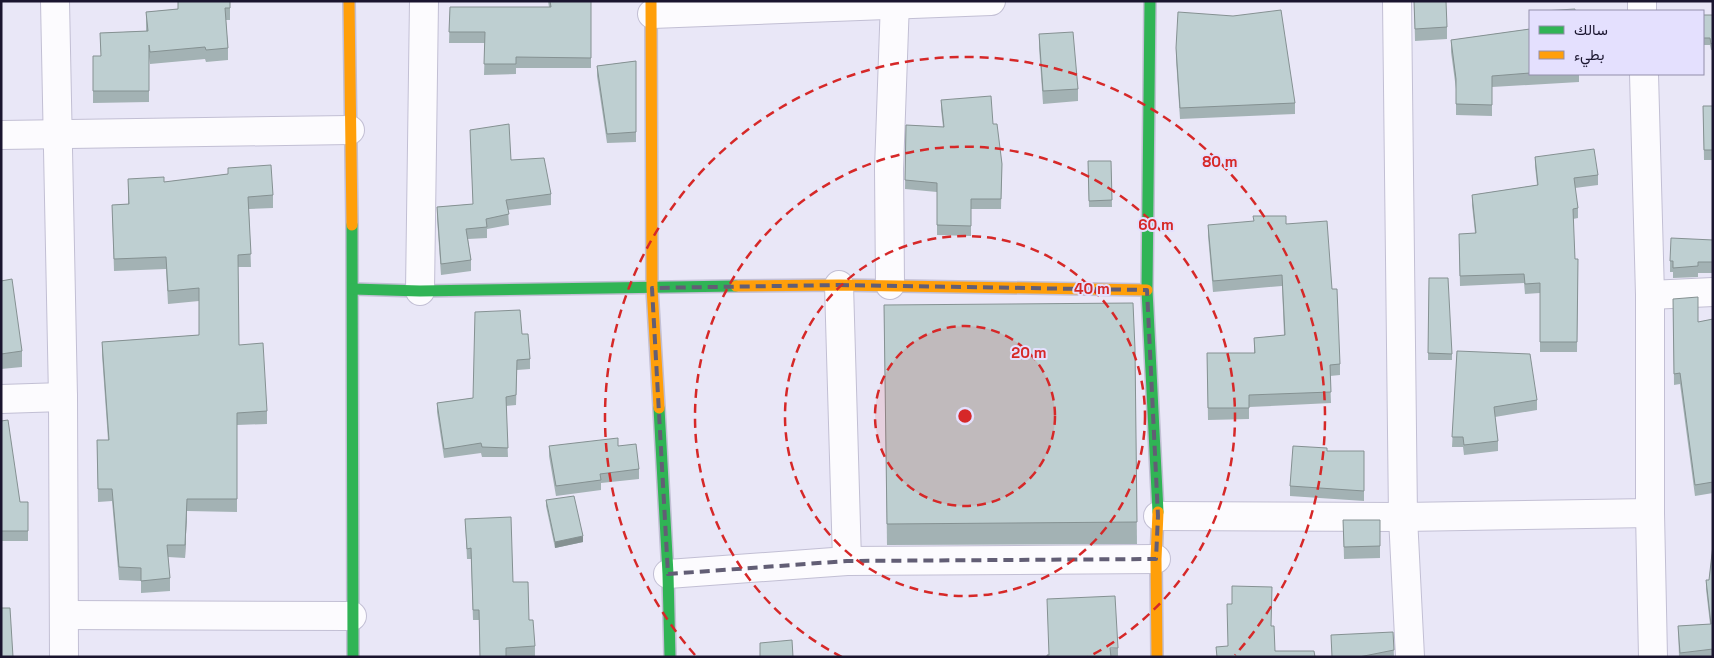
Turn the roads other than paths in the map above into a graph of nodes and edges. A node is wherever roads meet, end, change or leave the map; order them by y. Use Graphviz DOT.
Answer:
graph roads {
  1 [pos="56,1"];
  2 [pos="349,1"];
  3 [pos="424,1"];
  4 [pos="991,1"];
  5 [pos="1150,1"];
  6 [pos="1397,1"];
  7 [pos="895,3"];
  8 [pos="652,8"];
  9 [pos="1644,75"];
  10 [pos="350,130"];
  11 [pos="59,134"];
  12 [pos="1,135"];
  13 [pos="839,285"];
  14 [pos="890,286"];
  15 [pos="353,288"];
  16 [pos="652,288"];
  17 [pos="1147,290"];
  18 [pos="420,291"];
  19 [pos="1713,292"];
  20 [pos="1650,295"];
  21 [pos="63,397"];
  22 [pos="1,399"];
  23 [pos="1650,513"];
  24 [pos="1158,516"];
  25 [pos="1403,517"];
  26 [pos="1156,559"];
  27 [pos="847,561"];
  28 [pos="668,574"];
  29 [pos="64,615"];
  30 [pos="352,616"];
  31 [pos="64,657"];
  32 [pos="353,657"];
  33 [pos="670,657"];
  34 [pos="1157,657"];
  35 [pos="1410,657"];
  36 [pos="1653,657"];
  1 -- 11 [label="street"];
  2 -- 10 [label="street"];
  3 -- 18 [label="street"];
  4 -- 7 [label="street"];
  5 -- 17 [label="street"];
  6 -- 25 [label="street"];
  7 -- 8 [label="street"];
  7 -- 14 [label="street"];
  8 -- 16 [label="street"];
  9 -- 20 [label="street"];
  10 -- 11 [label="street"];
  10 -- 15 [label="street"];
  11 -- 12 [label="street"];
  11 -- 21 [label="street"];
  13 -- 14 [label="street"];
  13 -- 16 [label="street"];
  13 -- 27 [label="street"];
  14 -- 17 [label="street"];
  15 -- 18 [label="street"];
  15 -- 30 [label="street"];
  16 -- 18 [label="street"];
  16 -- 28 [label="street"];
  17 -- 24 [label="street"];
  19 -- 20 [label="street"];
  20 -- 23 [label="street"];
  21 -- 22 [label="street"];
  21 -- 29 [label="street"];
  23 -- 25 [label="street"];
  23 -- 36 [label="street"];
  24 -- 25 [label="street"];
  24 -- 26 [label="street"];
  25 -- 35 [label="street"];
  26 -- 27 [label="street"];
  26 -- 34 [label="street"];
  27 -- 28 [label="street"];
  28 -- 33 [label="street"];
  29 -- 30 [label="street"];
  29 -- 31 [label="street"];
  30 -- 32 [label="street"];
}
